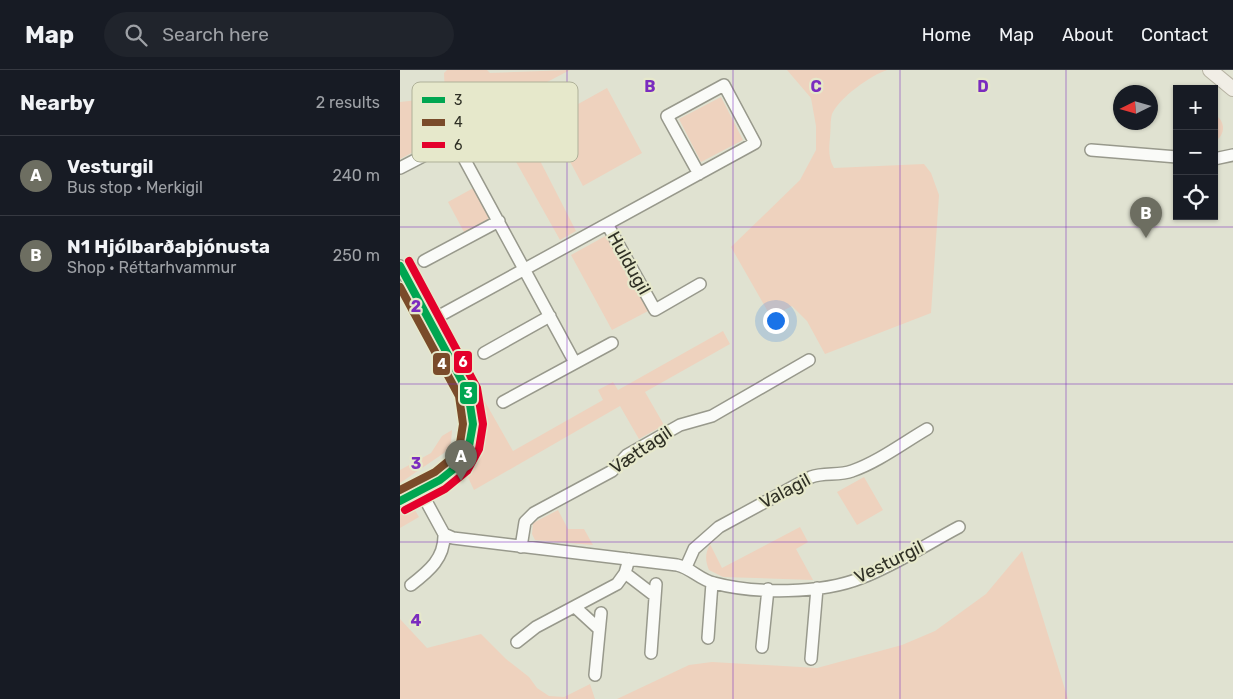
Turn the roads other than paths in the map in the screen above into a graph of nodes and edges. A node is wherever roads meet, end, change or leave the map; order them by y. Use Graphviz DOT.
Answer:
graph roads {
  1 [pos="1210,70"];
  2 [pos="1233,89"];
  3 [pos="1091,150"];
  4 [pos="1233,155"];
  5 [pos="1173,157"];
  6 [pos="1218,158"];
  7 [pos="412,162"];
  8 [pos="466,162"];
  9 [pos="400,168"];
  10 [pos="699,174"];
  11 [pos="499,221"];
  12 [pos="607,224"];
  13 [pos="424,261"];
  14 [pos="525,269"];
  15 [pos="402,273"];
  16 [pos="700,284"];
  17 [pos="550,316"];
  18 [pos="430,321"];
  19 [pos="612,343"];
  20 [pos="484,353"];
  21 [pos="810,360"];
  22 [pos="575,363"];
  23 [pos="503,402"];
  24 [pos="927,429"];
  25 [pos="420,490"];
  26 [pos="400,501"];
  27 [pos="959,527"];
  28 [pos="444,534"];
  29 [pos="521,547"];
  30 [pos="628,559"];
  31 [pos="686,567"];
  32 [pos="625,573"];
  33 [pos="712,583"];
  34 [pos="656,584"];
  35 [pos="411,585"];
  36 [pos="817,588"];
  37 [pos="768,589"];
  38 [pos="655,596"];
  39 [pos="575,606"];
  40 [pos="601,613"];
  41 [pos="599,629"];
  42 [pos="708,638"];
  43 [pos="517,642"];
  44 [pos="762,647"];
  45 [pos="651,654"];
  46 [pos="811,659"];
  47 [pos="595,675"];
  1 -- 2 [label="main road"];
  3 -- 5 [label="street"];
  4 -- 6 [label="street"];
  7 -- 9 [label="street"];
  8 -- 11 [label="street"];
  10 -- 10 [label="street, Huldugil"];
  10 -- 12 [label="street, Huldugil"];
  11 -- 13 [label="street"];
  11 -- 14 [label="street"];
  12 -- 14 [label="street, Huldugil"];
  12 -- 16 [label="street, Huldugil"];
  14 -- 17 [label="street"];
  14 -- 18 [label="street, Huldugil"];
  15 -- 18 [label="street"];
  17 -- 20 [label="street"];
  17 -- 22 [label="street"];
  18 -- 25 [label="street"];
  19 -- 22 [label="street"];
  21 -- 29 [label="street, Vættagil"];
  22 -- 23 [label="street"];
  24 -- 31 [label="street, Valagil"];
  25 -- 26 [label="street"];
  25 -- 28 [label="street"];
  27 -- 36 [label="street, Vesturgil"];
  28 -- 29 [label="street, Vesturgil"];
  28 -- 35 [label="street"];
  29 -- 30 [label="street, Vesturgil"];
  30 -- 31 [label="street, Vesturgil"];
  30 -- 32 [label="street"];
  31 -- 33 [label="street, Vesturgil"];
  32 -- 38 [label="street"];
  32 -- 39 [label="street"];
  33 -- 37 [label="street, Vesturgil"];
  33 -- 42 [label="street"];
  34 -- 38 [label="street"];
  36 -- 37 [label="street, Vesturgil"];
  36 -- 46 [label="street"];
  37 -- 44 [label="street"];
  38 -- 45 [label="street"];
  39 -- 41 [label="street"];
  39 -- 43 [label="street"];
  40 -- 41 [label="street"];
  41 -- 47 [label="street"];
}
